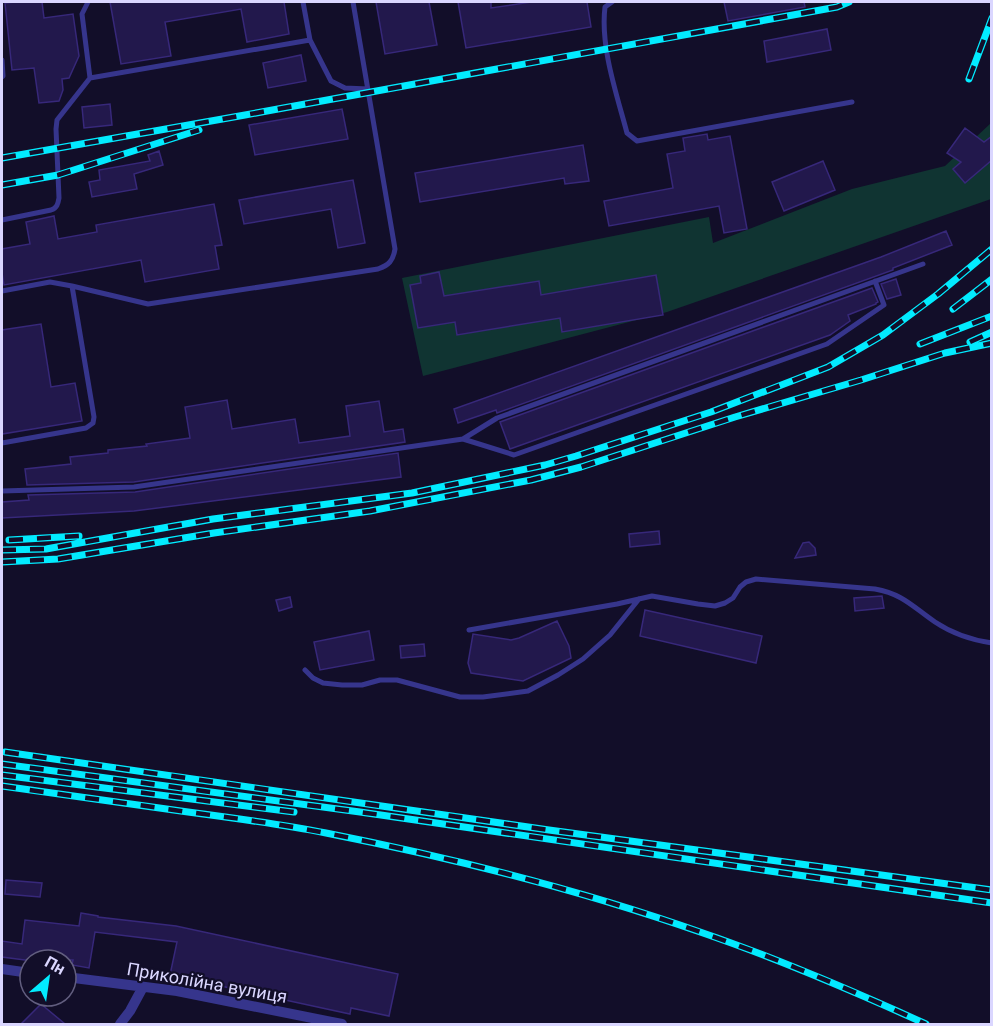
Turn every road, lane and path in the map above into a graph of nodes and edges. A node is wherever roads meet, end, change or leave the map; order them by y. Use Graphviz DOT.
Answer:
graph roads {
  1 [pos="88,2"];
  2 [pos="303,2"];
  3 [pos="353,2"];
  4 [pos="612,2"];
  5 [pos="310,40"];
  6 [pos="2,60"];
  7 [pos="2,76"];
  8 [pos="90,78"];
  9 [pos="368,89"];
  10 [pos="852,102"];
  11 [pos="2,220"];
  12 [pos="923,264"];
  13 [pos="875,281"];
  14 [pos="72,286"];
  15 [pos="2,291"];
  16 [pos="463,440"];
  17 [pos="2,443"];
  18 [pos="2,491"];
  19 [pos="640,597"];
  20 [pos="469,630"];
  21 [pos="992,643"];
  22 [pos="305,670"];
  23 [pos="2,969"];
  24 [pos="18,971"];
  25 [pos="78,979"];
  26 [pos="143,987"];
  27 [pos="120,1024"];
  28 [pos="342,1024"];
  1 -- 8 [label="lane"];
  2 -- 5 [label="lane"];
  3 -- 9 [label="lane"];
  4 -- 10 [label="lane"];
  5 -- 8 [label="lane"];
  5 -- 9 [label="lane"];
  6 -- 7 [label="lane"];
  8 -- 11 [label="lane"];
  9 -- 14 [label="lane"];
  12 -- 13 [label="lane"];
  13 -- 16 [label="lane"];
  13 -- 16 [label="lane"];
  14 -- 15 [label="lane"];
  14 -- 17 [label="lane"];
  16 -- 18 [label="lane"];
  19 -- 20 [label="lane"];
  19 -- 21 [label="lane"];
  19 -- 22 [label="lane"];
  23 -- 24 [label="street"];
  25 -- 26 [label="street, Приколійна вулиця"];
  26 -- 27 [label="street"];
  26 -- 28 [label="street, Приколійна вулиця"];
}
